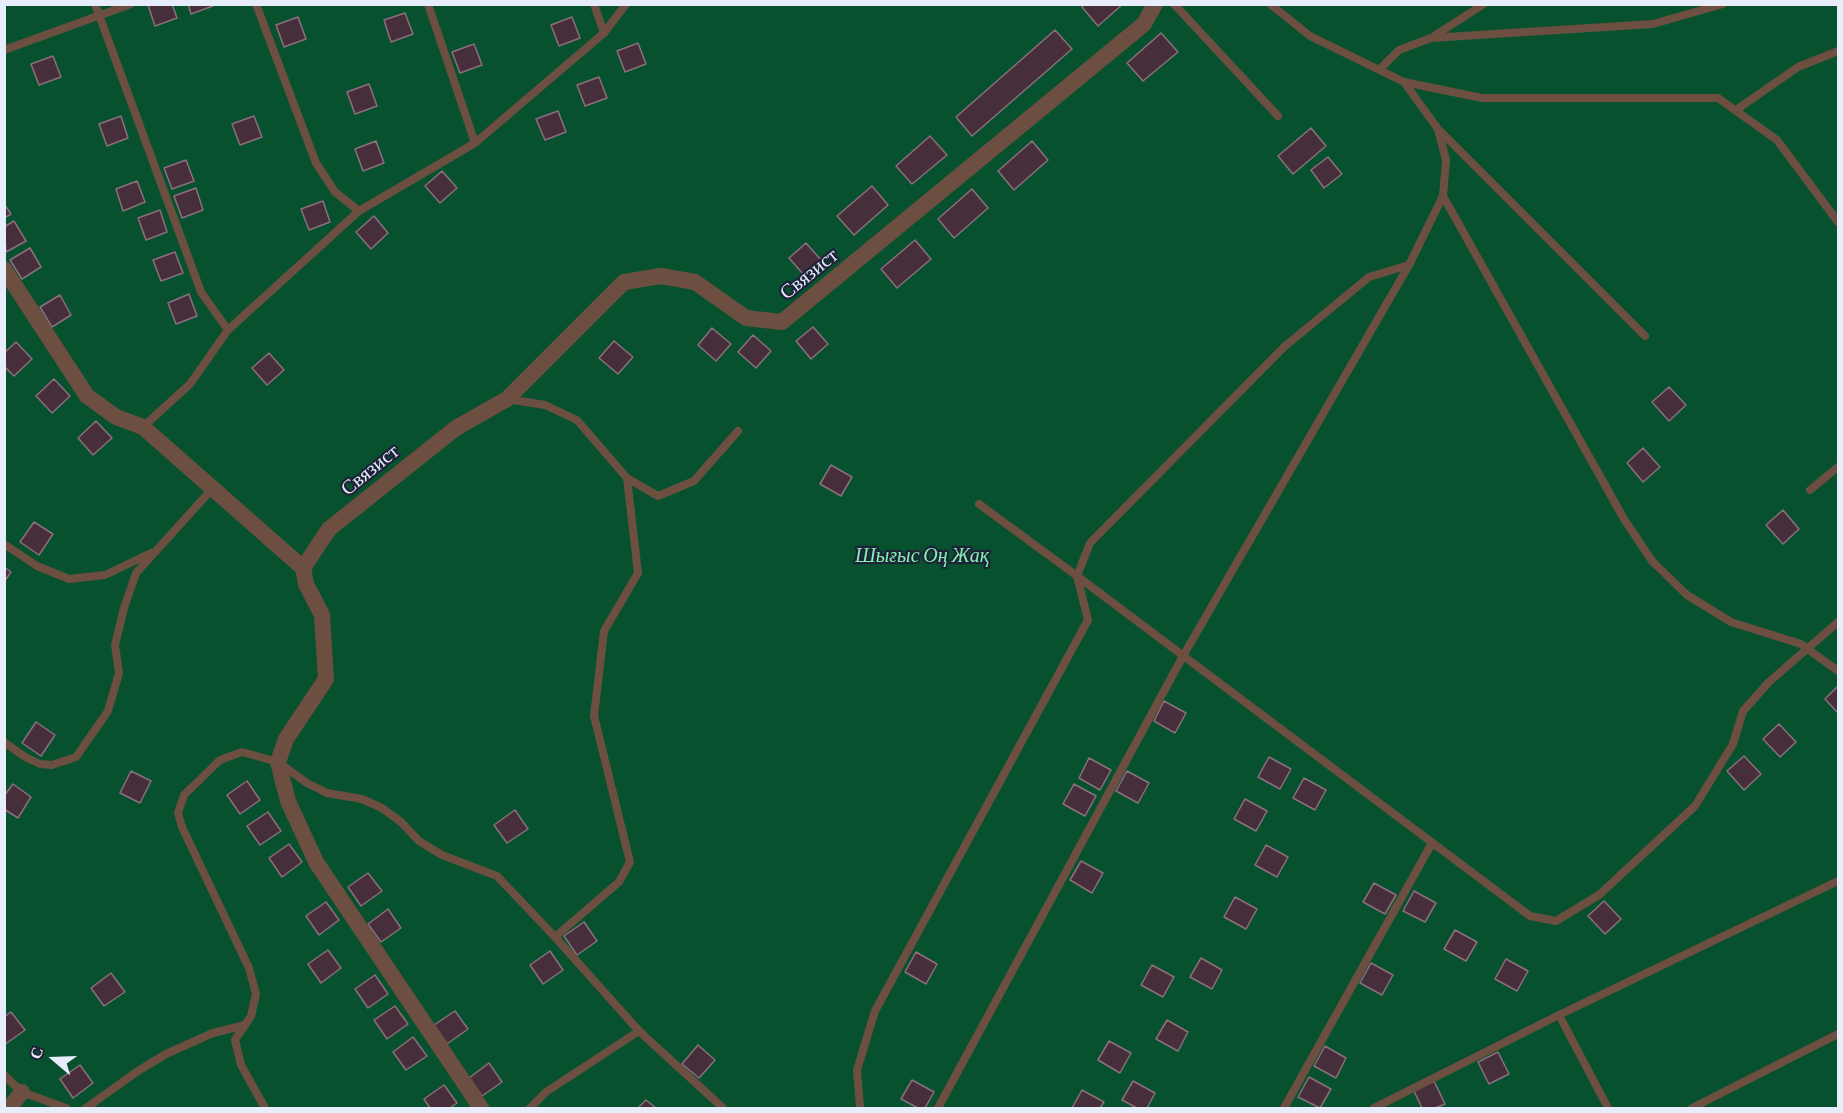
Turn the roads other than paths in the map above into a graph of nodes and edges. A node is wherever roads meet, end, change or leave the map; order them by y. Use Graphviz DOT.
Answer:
graph roads {
  1 [pos="95,4"];
  2 [pos="131,4"];
  3 [pos="256,4"];
  4 [pos="428,4"];
  5 [pos="594,4"];
  6 [pos="626,4"];
  7 [pos="1155,4"];
  8 [pos="1174,4"];
  9 [pos="1270,4"];
  10 [pos="1484,4"];
  11 [pos="1723,4"];
  12 [pos="99,17"];
  13 [pos="604,33"];
  14 [pos="1431,38"];
  15 [pos="4,50"];
  16 [pos="1839,51"];
  17 [pos="1380,69"];
  18 [pos="1404,82"];
  19 [pos="1736,110"];
  20 [pos="1278,116"];
  21 [pos="1438,129"];
  22 [pos="475,143"];
  23 [pos="1443,196"];
  24 [pos="358,211"];
  25 [pos="1839,222"];
  26 [pos="1408,265"];
  27 [pos="4,269"];
  28 [pos="228,330"];
  29 [pos="1645,336"];
  30 [pos="507,399"];
  31 [pos="143,427"];
  32 [pos="738,431"];
  33 [pos="1839,467"];
  34 [pos="627,478"];
  35 [pos="213,488"];
  36 [pos="1810,490"];
  37 [pos="978,504"];
  38 [pos="4,544"];
  39 [pos="157,550"];
  40 [pos="303,568"];
  41 [pos="1077,576"];
  42 [pos="1839,622"];
  43 [pos="1809,648"];
  44 [pos="1183,656"];
  45 [pos="1839,671"];
  46 [pos="4,742"];
  47 [pos="278,762"];
  48 [pos="1432,843"];
  49 [pos="1839,881"];
  50 [pos="555,937"];
  51 [pos="1559,1016"];
  52 [pos="245,1025"];
  53 [pos="639,1031"];
  54 [pos="1839,1034"];
  55 [pos="4,1075"];
  56 [pos="22,1092"];
  57 [pos="9,1108"];
  58 [pos="66,1108"];
  59 [pos="86,1108"];
  60 [pos="265,1108"];
  61 [pos="481,1108"];
  62 [pos="530,1108"];
  63 [pos="723,1108"];
  64 [pos="860,1108"];
  65 [pos="938,1108"];
  66 [pos="1284,1108"];
  67 [pos="1374,1108"];
  68 [pos="1608,1108"];
  69 [pos="1692,1108"];
  1 -- 12 [label="lane"];
  2 -- 12 [label="lane"];
  3 -- 24 [label="lane"];
  4 -- 22 [label="lane"];
  5 -- 13 [label="lane"];
  6 -- 13 [label="lane"];
  7 -- 30 [label="street, Связист"];
  8 -- 20 [label="lane"];
  9 -- 17 [label="lane"];
  10 -- 14 [label="lane"];
  11 -- 14 [label="lane"];
  12 -- 15 [label="lane"];
  12 -- 28 [label="lane"];
  13 -- 22 [label="lane"];
  14 -- 17 [label="lane"];
  16 -- 19 [label="lane"];
  17 -- 18 [label="lane"];
  18 -- 19 [label="lane"];
  18 -- 21 [label="lane"];
  19 -- 25 [label="lane"];
  21 -- 23 [label="lane"];
  21 -- 29 [label="lane"];
  22 -- 24 [label="lane"];
  23 -- 26 [label="lane"];
  23 -- 43 [label="lane"];
  24 -- 28 [label="lane"];
  26 -- 41 [label="lane"];
  26 -- 44 [label="lane"];
  27 -- 31 [label="street"];
  28 -- 31 [label="lane"];
  30 -- 34 [label="lane"];
  30 -- 40 [label="street, Связист"];
  31 -- 35 [label="street"];
  32 -- 34 [label="lane"];
  33 -- 36 [label="lane"];
  34 -- 50 [label="lane"];
  35 -- 39 [label="lane"];
  35 -- 40 [label="street"];
  37 -- 41 [label="lane"];
  38 -- 39 [label="lane"];
  39 -- 46 [label="lane"];
  40 -- 47 [label="street"];
  41 -- 44 [label="lane"];
  41 -- 64 [label="lane"];
  42 -- 43 [label="lane"];
  43 -- 45 [label="lane"];
  43 -- 48 [label="lane"];
  44 -- 48 [label="lane"];
  44 -- 65 [label="lane"];
  47 -- 50 [label="lane"];
  47 -- 52 [label="lane"];
  47 -- 61 [label="street"];
  48 -- 66 [label="lane"];
  49 -- 51 [label="lane"];
  50 -- 53 [label="lane"];
  51 -- 67 [label="lane"];
  51 -- 68 [label="lane"];
  52 -- 59 [label="lane"];
  52 -- 60 [label="lane"];
  53 -- 62 [label="lane"];
  53 -- 63 [label="lane"];
  54 -- 69 [label="lane"];
  55 -- 56 [label="lane"];
  56 -- 57 [label="street"];
  56 -- 58 [label="lane"];
}
